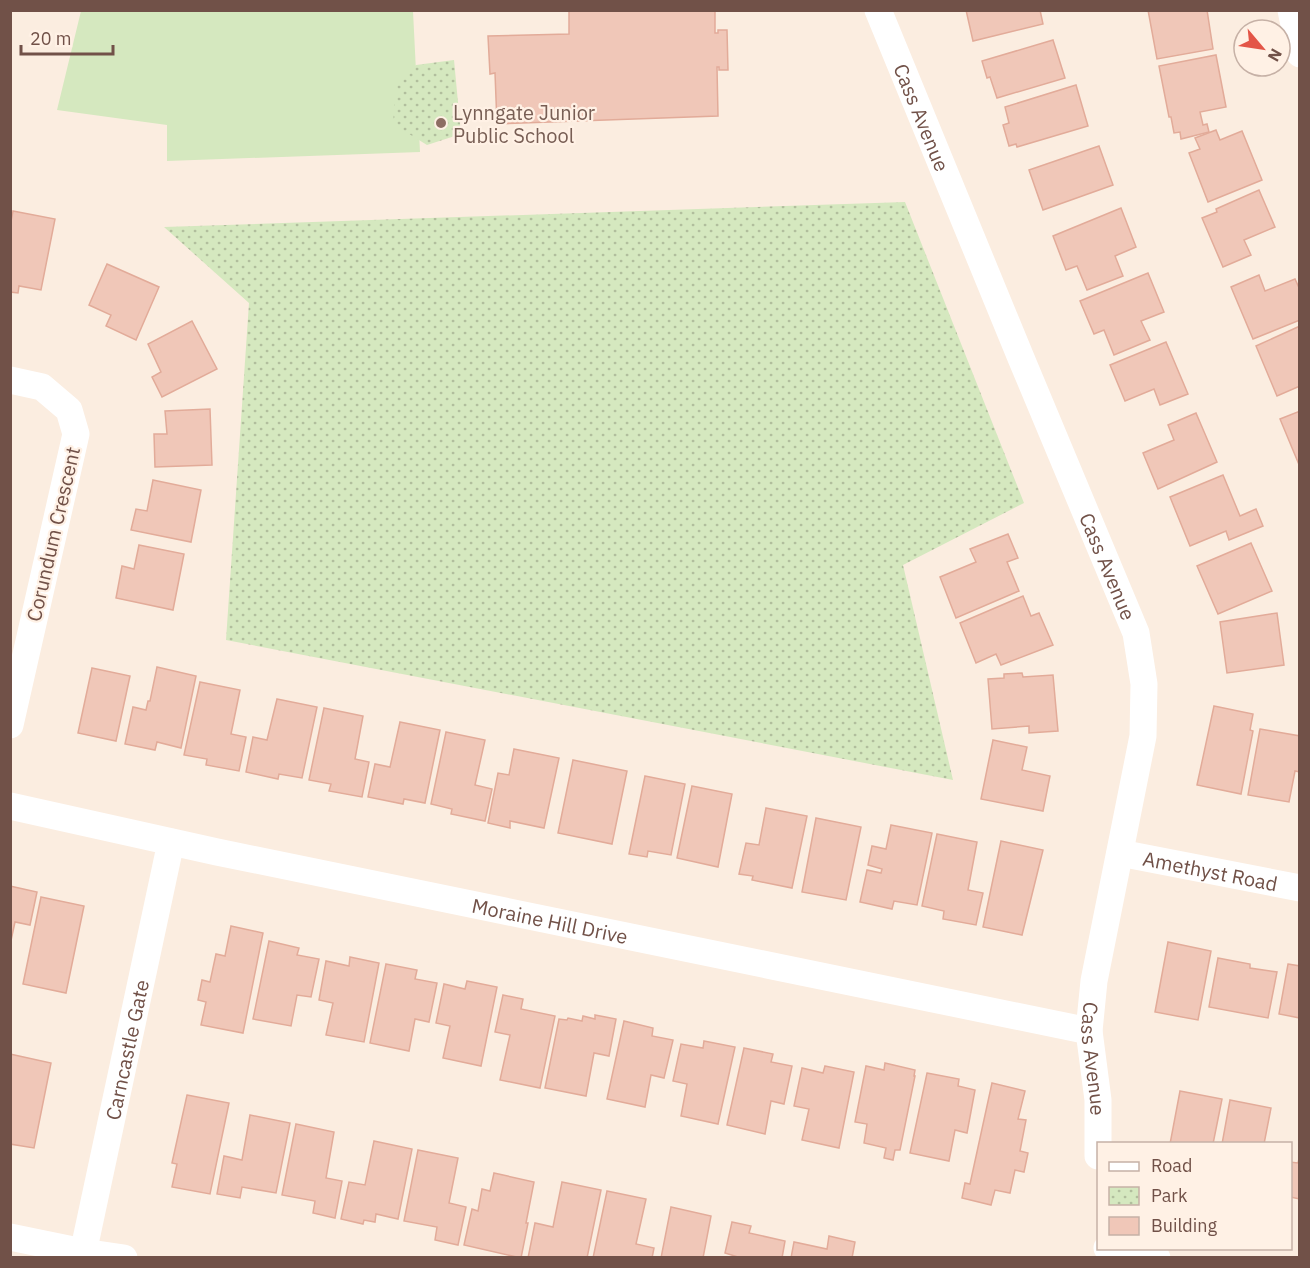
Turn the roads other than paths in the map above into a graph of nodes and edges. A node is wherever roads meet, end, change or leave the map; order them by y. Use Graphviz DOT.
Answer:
graph roads {
  1 [pos="878,10"];
  2 [pos="1291,10"];
  3 [pos="1299,54"];
  4 [pos="10,380"];
  5 [pos="10,725"];
  6 [pos="10,806"];
  7 [pos="171,842"];
  8 [pos="1120,853"];
  9 [pos="1299,888"];
  10 [pos="1089,1031"];
  11 [pos="1098,1142"];
  12 [pos="10,1237"];
  13 [pos="1118,1250"];
  14 [pos="83,1255"];
  15 [pos="124,1257"];
  16 [pos="1157,1257"];
  1 -- 8 [label="street, Cass Avenue"];
  2 -- 3 [label="street"];
  4 -- 5 [label="street, Corundum Crescent"];
  6 -- 7 [label="street, Moraine Hill Drive"];
  7 -- 10 [label="street, Moraine Hill Drive"];
  7 -- 14 [label="street, Carncastle Gate"];
  8 -- 9 [label="street, Amethyst Road"];
  8 -- 10 [label="street, Cass Avenue"];
  10 -- 11 [label="street, Cass Avenue"];
  12 -- 14 [label="street"];
  13 -- 16 [label="street"];
  14 -- 15 [label="street"];
}
